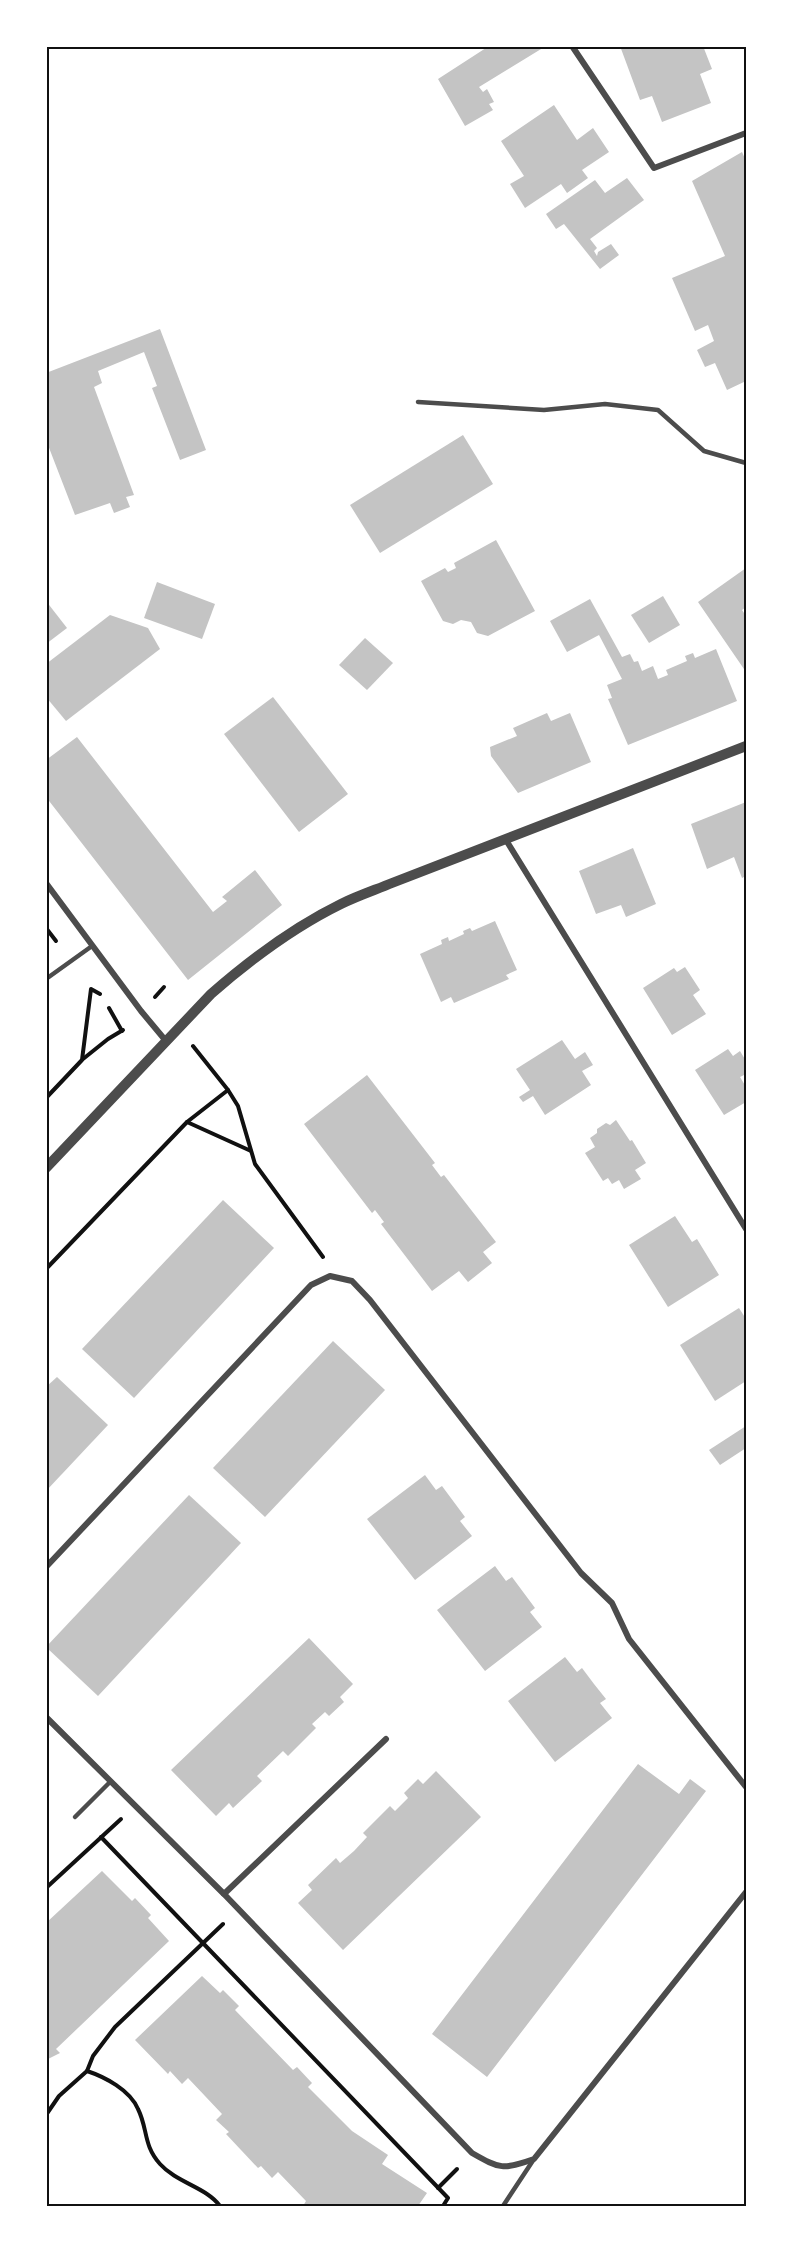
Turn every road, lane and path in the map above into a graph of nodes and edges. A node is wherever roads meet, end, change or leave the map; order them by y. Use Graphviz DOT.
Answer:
graph roads {
  1 [pos="572,46"];
  2 [pos="747,133"];
  3 [pos="418,402"];
  4 [pos="747,463"];
  5 [pos="747,746"];
  6 [pos="506,840"];
  7 [pos="46,883"];
  8 [pos="46,928"];
  9 [pos="56,941"];
  10 [pos="92,946"];
  11 [pos="46,979"];
  12 [pos="101,995"];
  13 [pos="106,1004"];
  14 [pos="200,1039"];
  15 [pos="166,1041"];
  16 [pos="82,1060"];
  17 [pos="228,1090"];
  18 [pos="46,1098"];
  19 [pos="187,1122"];
  20 [pos="251,1151"];
  21 [pos="46,1168"];
  22 [pos="747,1228"];
  23 [pos="46,1269"];
  24 [pos="340,1279"];
  25 [pos="46,1567"];
  26 [pos="46,1717"];
  27 [pos="386,1739"];
  28 [pos="110,1782"];
  29 [pos="747,1787"];
  30 [pos="75,1817"];
  31 [pos="46,1888"];
  32 [pos="747,1892"];
  33 [pos="224,1894"];
  34 [pos="239,1909"];
  35 [pos="204,1942"];
  36 [pos="87,2071"];
  37 [pos="46,2115"];
  38 [pos="534,2159"];
  39 [pos="461,2164"];
  40 [pos="438,2188"];
  41 [pos="220,2206"];
  42 [pos="443,2206"];
  43 [pos="503,2206"];
  1 -- 2 [label="street"];
  3 -- 4 [label="lane"];
  5 -- 6 [label="street"];
  6 -- 15 [label="street"];
  6 -- 22 [label="street"];
  7 -- 10 [label="street"];
  8 -- 9 [label="path"];
  10 -- 11 [label="lane"];
  10 -- 15 [label="street"];
  12 -- 16 [label="path"];
  13 -- 16 [label="path"];
  14 -- 17 [label="path"];
  15 -- 21 [label="street"];
  16 -- 18 [label="path"];
  17 -- 19 [label="path"];
  17 -- 20 [label="path"];
  19 -- 20 [label="path"];
  19 -- 23 [label="path"];
  20 -- 24 [label="path"];
  24 -- 25 [label="street"];
  24 -- 29 [label="street"];
  26 -- 28 [label="street"];
  27 -- 33 [label="street"];
  28 -- 30 [label="lane"];
  28 -- 33 [label="street"];
  31 -- 35 [label="path"];
  32 -- 38 [label="street"];
  33 -- 34 [label="street"];
  34 -- 35 [label="path"];
  34 -- 38 [label="street"];
  35 -- 36 [label="path"];
  35 -- 40 [label="path"];
  36 -- 37 [label="path"];
  36 -- 41 [label="path"];
  38 -- 43 [label="lane"];
  39 -- 40 [label="path"];
  40 -- 42 [label="path"];
}
